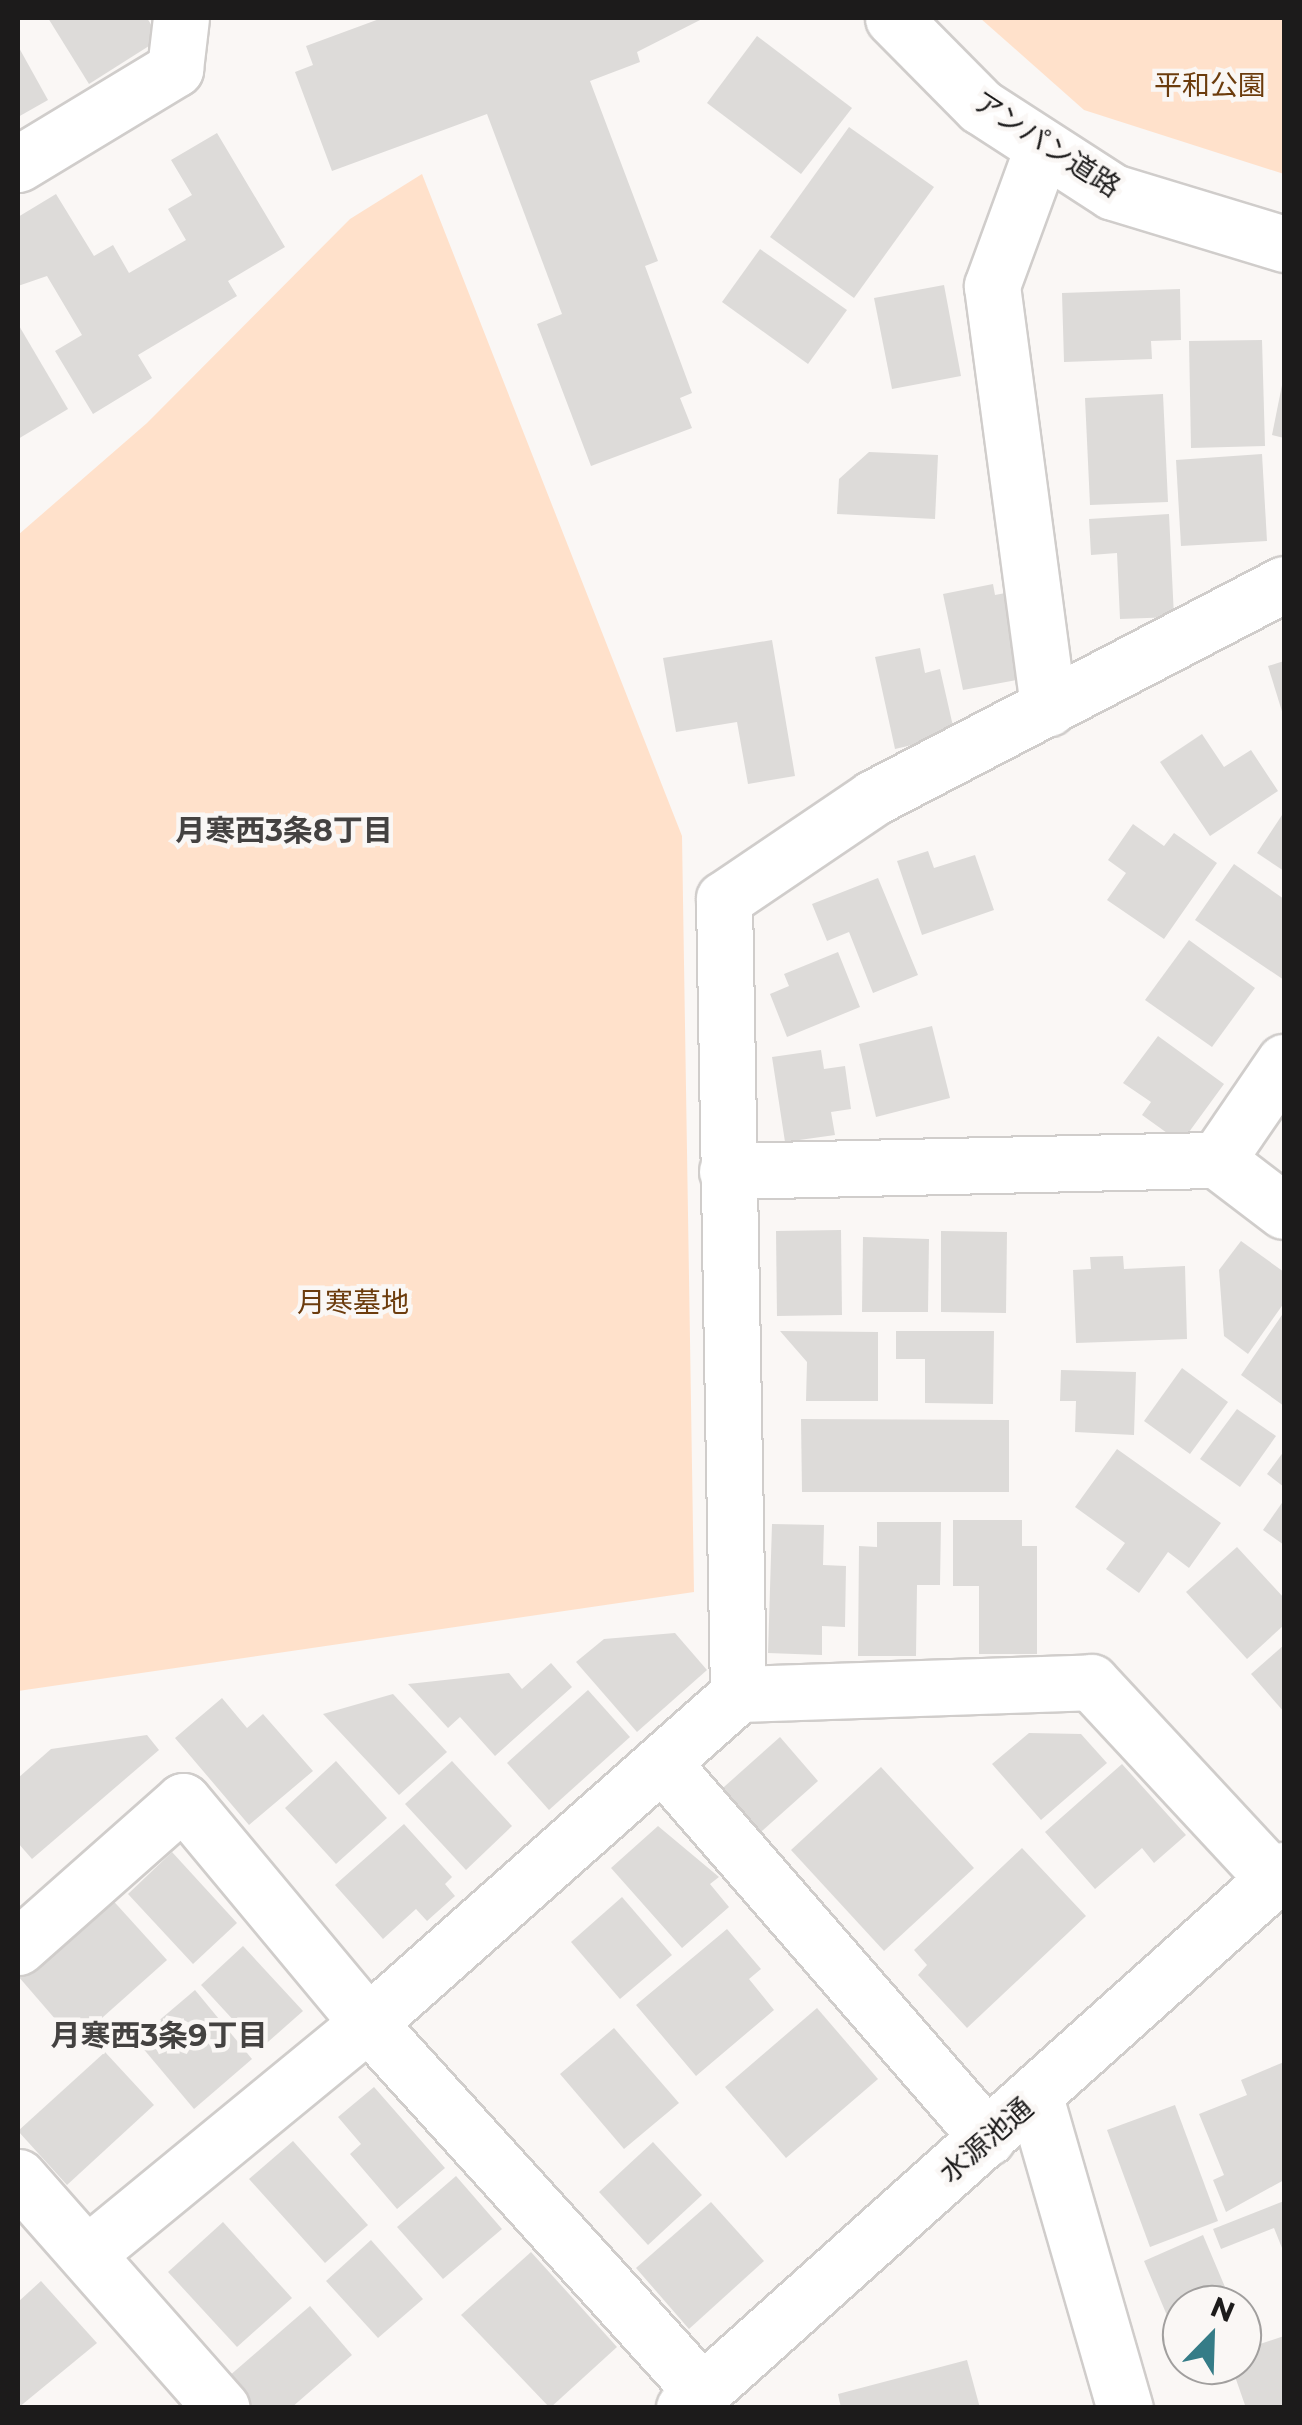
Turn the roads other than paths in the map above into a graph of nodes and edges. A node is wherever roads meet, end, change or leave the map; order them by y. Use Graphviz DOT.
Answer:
graph roads {
  1 [pos="181,18"];
  2 [pos="894,18"];
  3 [pos="1042,148"];
  4 [pos="18,164"];
  5 [pos="1284,244"];
  6 [pos="1284,584"];
  7 [pos="1048,708"];
  8 [pos="1284,1062"];
  9 [pos="1217,1160"];
  10 [pos="727,1171"];
  11 [pos="1284,1211"];
  12 [pos="738,1694"];
  13 [pos="663,1764"];
  14 [pos="1280,1876"];
  15 [pos="18,1948"];
  16 [pos="368,2023"];
  17 [pos="1035,2097"];
  18 [pos="988,2138"];
  19 [pos="18,2176"];
  20 [pos="88,2254"];
  21 [pos="693,2400"];
  22 [pos="222,2408"];
  23 [pos="1125,2408"];
  1 -- 4 [label="street"];
  2 -- 3 [label="street, アンパン道路"];
  3 -- 5 [label="street, アンパン道路"];
  3 -- 7 [label="street"];
  6 -- 7 [label="street"];
  7 -- 10 [label="street"];
  8 -- 9 [label="street"];
  9 -- 10 [label="street"];
  9 -- 11 [label="street"];
  10 -- 12 [label="street"];
  12 -- 13 [label="street"];
  12 -- 14 [label="street"];
  13 -- 16 [label="street"];
  13 -- 18 [label="street"];
  14 -- 17 [label="street, 水源池通"];
  15 -- 16 [label="street"];
  16 -- 20 [label="street"];
  16 -- 21 [label="street"];
  17 -- 18 [label="street, 水源池通"];
  17 -- 23 [label="street"];
  18 -- 21 [label="street, 水源池通"];
  19 -- 20 [label="street"];
  20 -- 22 [label="street"];
}
